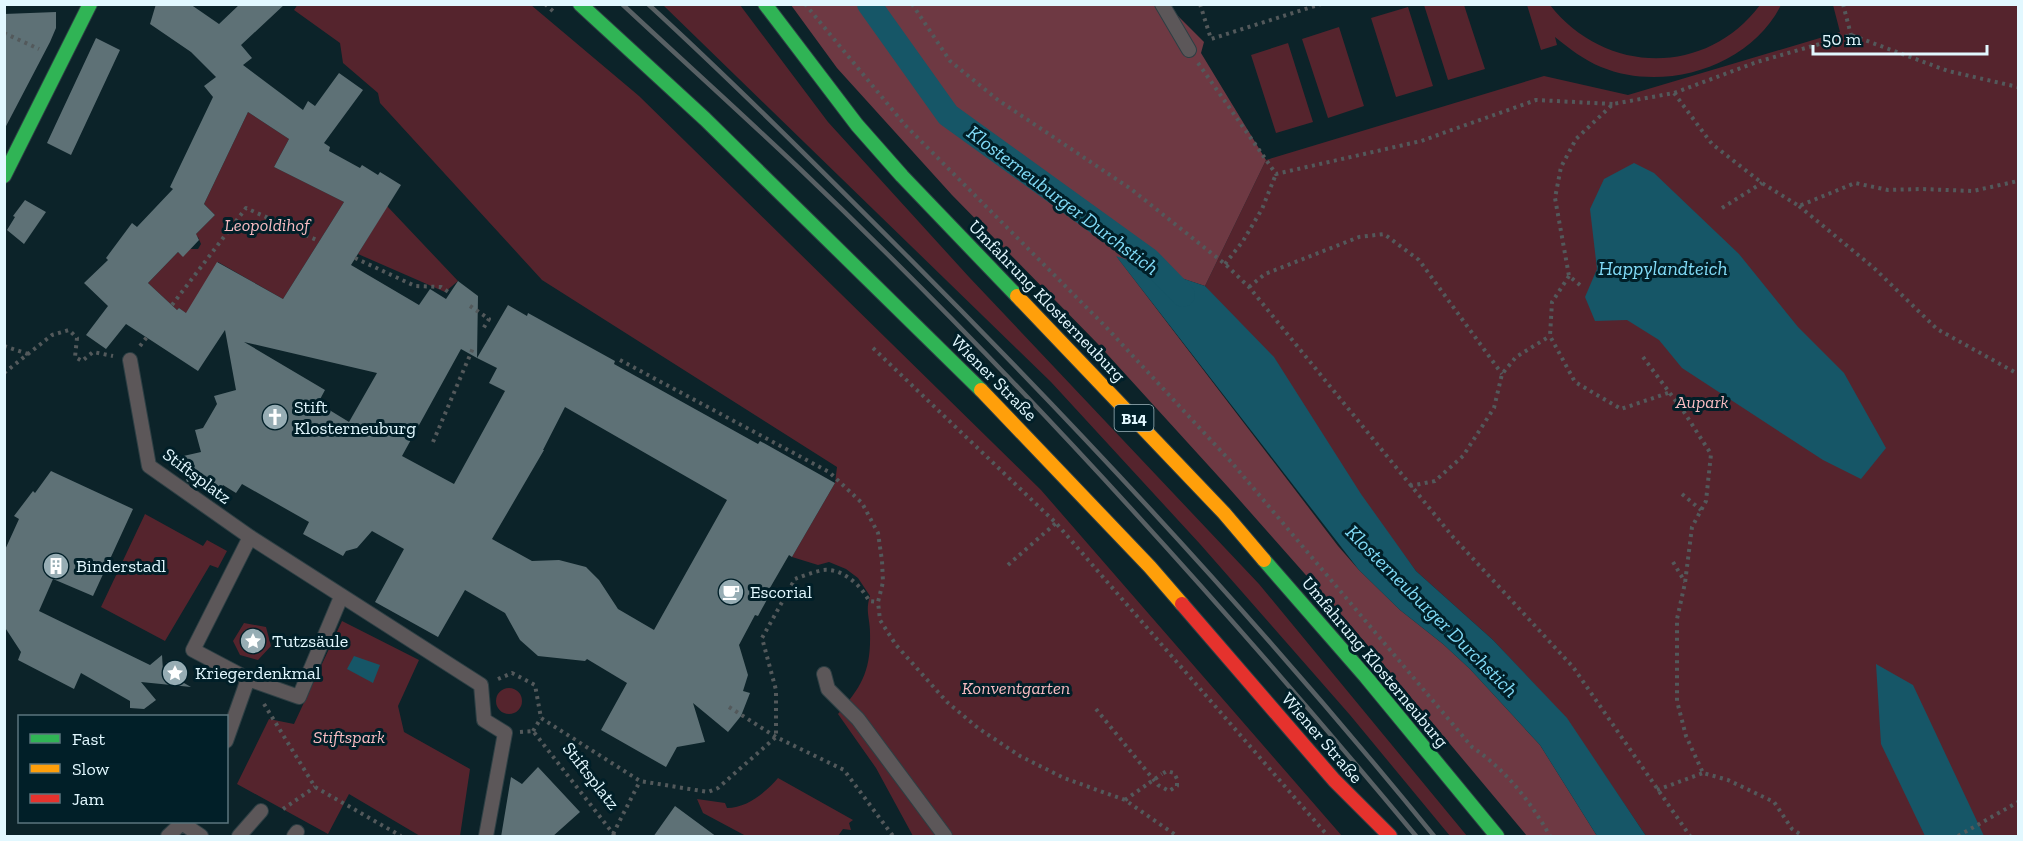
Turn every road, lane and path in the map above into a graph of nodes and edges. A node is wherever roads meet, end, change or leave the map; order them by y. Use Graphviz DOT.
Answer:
graph roads {
  1 [pos="90,4"];
  2 [pos="545,4"];
  3 [pos="580,4"];
  4 [pos="765,4"];
  5 [pos="805,4"];
  6 [pos="912,4"];
  7 [pos="1162,4"];
  8 [pos="1200,4"];
  9 [pos="1321,4"];
  10 [pos="1843,4"];
  11 [pos="562,19"];
  12 [pos="4,33"];
  13 [pos="1851,35"];
  14 [pos="1189,50"];
  15 [pos="61,60"];
  16 [pos="2019,87"];
  17 [pos="1674,93"];
  18 [pos="1613,104"];
  19 [pos="1276,174"];
  20 [pos="4,176"];
  21 [pos="2019,181"];
  22 [pos="1762,183"];
  23 [pos="1799,206"];
  24 [pos="1722,208"];
  25 [pos="319,241"];
  26 [pos="355,258"];
  27 [pos="1226,264"];
  28 [pos="1569,276"];
  29 [pos="1580,285"];
  30 [pos="1249,287"];
  31 [pos="450,293"];
  32 [pos="172,305"];
  33 [pos="470,306"];
  34 [pos="483,329"];
  35 [pos="1550,336"];
  36 [pos="4,346"];
  37 [pos="473,348"];
  38 [pos="873,348"];
  39 [pos="28,354"];
  40 [pos="1643,357"];
  41 [pos="130,360"];
  42 [pos="620,360"];
  43 [pos="4,373"];
  44 [pos="1502,374"];
  45 [pos="2019,374"];
  46 [pos="1668,393"];
  47 [pos="433,442"];
  48 [pos="1410,486"];
  49 [pos="1682,494"];
  50 [pos="1701,510"];
  51 [pos="1056,523"];
  52 [pos="250,537"];
  53 [pos="1674,562"];
  54 [pos="1008,565"];
  55 [pos="1685,583"];
  56 [pos="341,597"];
  57 [pos="878,602"];
  58 [pos="824,674"];
  59 [pos="248,679"];
  60 [pos="481,685"];
  61 [pos="729,707"];
  62 [pos="1096,709"];
  63 [pos="541,718"];
  64 [pos="533,731"];
  65 [pos="505,733"];
  66 [pos="228,735"];
  67 [pos="776,736"];
  68 [pos="1703,773"];
  69 [pos="640,781"];
  70 [pos="315,787"];
  71 [pos="1658,790"];
  72 [pos="1125,800"];
  73 [pos="2018,802"];
  74 [pos="1355,803"];
  75 [pos="283,809"];
  76 [pos="261,811"];
  77 [pos="181,823"];
  78 [pos="183,823"];
  79 [pos="614,835"];
  80 [pos="168,837"];
  81 [pos="201,837"];
  82 [pos="240,837"];
  83 [pos="401,837"];
  84 [pos="486,837"];
  85 [pos="893,837"];
  86 [pos="945,837"];
  87 [pos="1176,837"];
  88 [pos="1328,837"];
  89 [pos="1371,837"];
  90 [pos="1390,837"];
  91 [pos="1497,837"];
  92 [pos="1550,837"];
  93 [pos="1690,837"];
  94 [pos="1803,837"];
  95 [pos="1958,837"];
  1 -- 15 [label="street"];
  2 -- 11 [label="path"];
  3 -- 74 [label="street, Wiener Straße"];
  4 -- 91 [label="street, Umfahrung Klosterneuburg / B14"];
  5 -- 92 [label="path"];
  6 -- 27 [label="path"];
  7 -- 14 [label="lane"];
  8 -- 9 [label="path"];
  10 -- 13 [label="path"];
  12 -- 15 [label="path"];
  13 -- 16 [label="path"];
  13 -- 17 [label="path"];
  14 -- 19 [label="path"];
  15 -- 20 [label="street"];
  17 -- 18 [label="path"];
  17 -- 22 [label="path"];
  18 -- 19 [label="path"];
  18 -- 28 [label="path"];
  19 -- 27 [label="path"];
  21 -- 23 [label="path"];
  22 -- 23 [label="path"];
  22 -- 24 [label="path"];
  23 -- 45 [label="path"];
  25 -- 32 [label="path"];
  26 -- 31 [label="path"];
  27 -- 30 [label="path"];
  28 -- 29 [label="path"];
  28 -- 35 [label="path"];
  30 -- 44 [label="path"];
  30 -- 48 [label="path"];
  33 -- 34 [label="path"];
  35 -- 44 [label="path"];
  35 -- 46 [label="path"];
  36 -- 39 [label="path"];
  37 -- 47 [label="path"];
  38 -- 51 [label="path"];
  39 -- 41 [label="path"];
  39 -- 43 [label="path"];
  40 -- 46 [label="path"];
  41 -- 52 [label="lane, Stiftsplatz"];
  42 -- 57 [label="path"];
  44 -- 48 [label="path"];
  46 -- 50 [label="path"];
  48 -- 71 [label="path"];
  49 -- 50 [label="path"];
  50 -- 55 [label="path"];
  51 -- 54 [label="path"];
  51 -- 88 [label="path"];
  52 -- 56 [label="lane, Stiftsplatz"];
  52 -- 59 [label="lane"];
  53 -- 55 [label="path"];
  55 -- 68 [label="path"];
  56 -- 59 [label="lane"];
  56 -- 60 [label="lane, Stiftsplatz"];
  57 -- 67 [label="path"];
  57 -- 72 [label="path"];
  58 -- 86 [label="lane"];
  59 -- 66 [label="lane"];
  59 -- 70 [label="path"];
  60 -- 63 [label="path"];
  60 -- 65 [label="lane"];
  61 -- 67 [label="path"];
  62 -- 72 [label="path, bridge"];
  63 -- 64 [label="path"];
  63 -- 69 [label="path"];
  64 -- 65 [label="path"];
  64 -- 79 [label="path, Stiftsplatz"];
  65 -- 84 [label="lane"];
  67 -- 69 [label="path"];
  67 -- 85 [label="path"];
  68 -- 71 [label="path"];
  68 -- 94 [label="path"];
  69 -- 79 [label="path"];
  70 -- 75 [label="path"];
  70 -- 83 [label="path"];
  71 -- 93 [label="path"];
  72 -- 87 [label="path"];
  73 -- 95 [label="path"];
  74 -- 89 [label="street, Wiener Straße"];
  74 -- 90 [label="street, Wiener Straße"];
  76 -- 82 [label="lane"];
  77 -- 80 [label="lane"];
  78 -- 81 [label="lane"];
}
